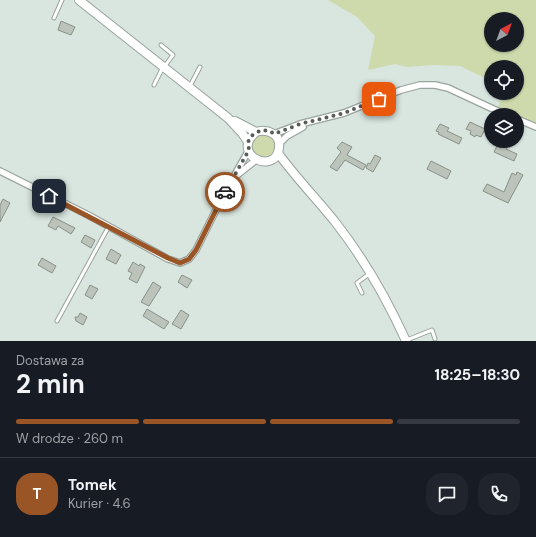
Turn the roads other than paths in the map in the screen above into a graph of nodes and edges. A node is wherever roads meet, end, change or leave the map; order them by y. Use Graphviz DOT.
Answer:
graph roads {
  1 [pos="62,0"];
  2 [pos="79,0"];
  3 [pos="54,18"];
  4 [pos="161,45"];
  5 [pos="165,66"];
  6 [pos="200,67"];
  7 [pos="154,85"];
  8 [pos="190,86"];
  9 [pos="491,108"];
  10 [pos="228,118"];
  11 [pos="314,122"];
  12 [pos="524,122"];
  13 [pos="536,127"];
  14 [pos="256,132"];
  15 [pos="274,134"];
  16 [pos="248,146"];
  17 [pos="279,148"];
  18 [pos="256,160"];
  19 [pos="270,160"];
  20 [pos="0,171"];
  21 [pos="297,178"];
  22 [pos="232,179"];
  23 [pos="108,226"];
  24 [pos="370,273"];
  25 [pos="362,293"];
  26 [pos="58,321"];
  27 [pos="435,339"];
  28 [pos="406,341"];
  1 -- 3 [label="lane"];
  2 -- 5 [label="main road"];
  4 -- 5 [label="lane"];
  5 -- 7 [label="lane"];
  5 -- 8 [label="main road"];
  6 -- 8 [label="lane"];
  8 -- 10 [label="main road"];
  9 -- 11 [label="street"];
  10 -- 14 [label="main road"];
  10 -- 16 [label="main road"];
  11 -- 15 [label="street"];
  11 -- 17 [label="street"];
  12 -- 13 [label="street"];
  14 -- 15 [label="main road"];
  14 -- 16 [label="main road"];
  15 -- 17 [label="main road"];
  16 -- 18 [label="main road"];
  16 -- 22 [label="street"];
  17 -- 19 [label="main road"];
  17 -- 21 [label="main road"];
  18 -- 19 [label="main road"];
  18 -- 22 [label="street"];
  19 -- 21 [label="main road"];
  20 -- 23 [label="street"];
  21 -- 24 [label="main road"];
  22 -- 23 [label="street"];
  23 -- 26 [label="lane"];
  24 -- 25 [label="lane"];
  24 -- 28 [label="main road"];
  27 -- 28 [label="lane"];
}
